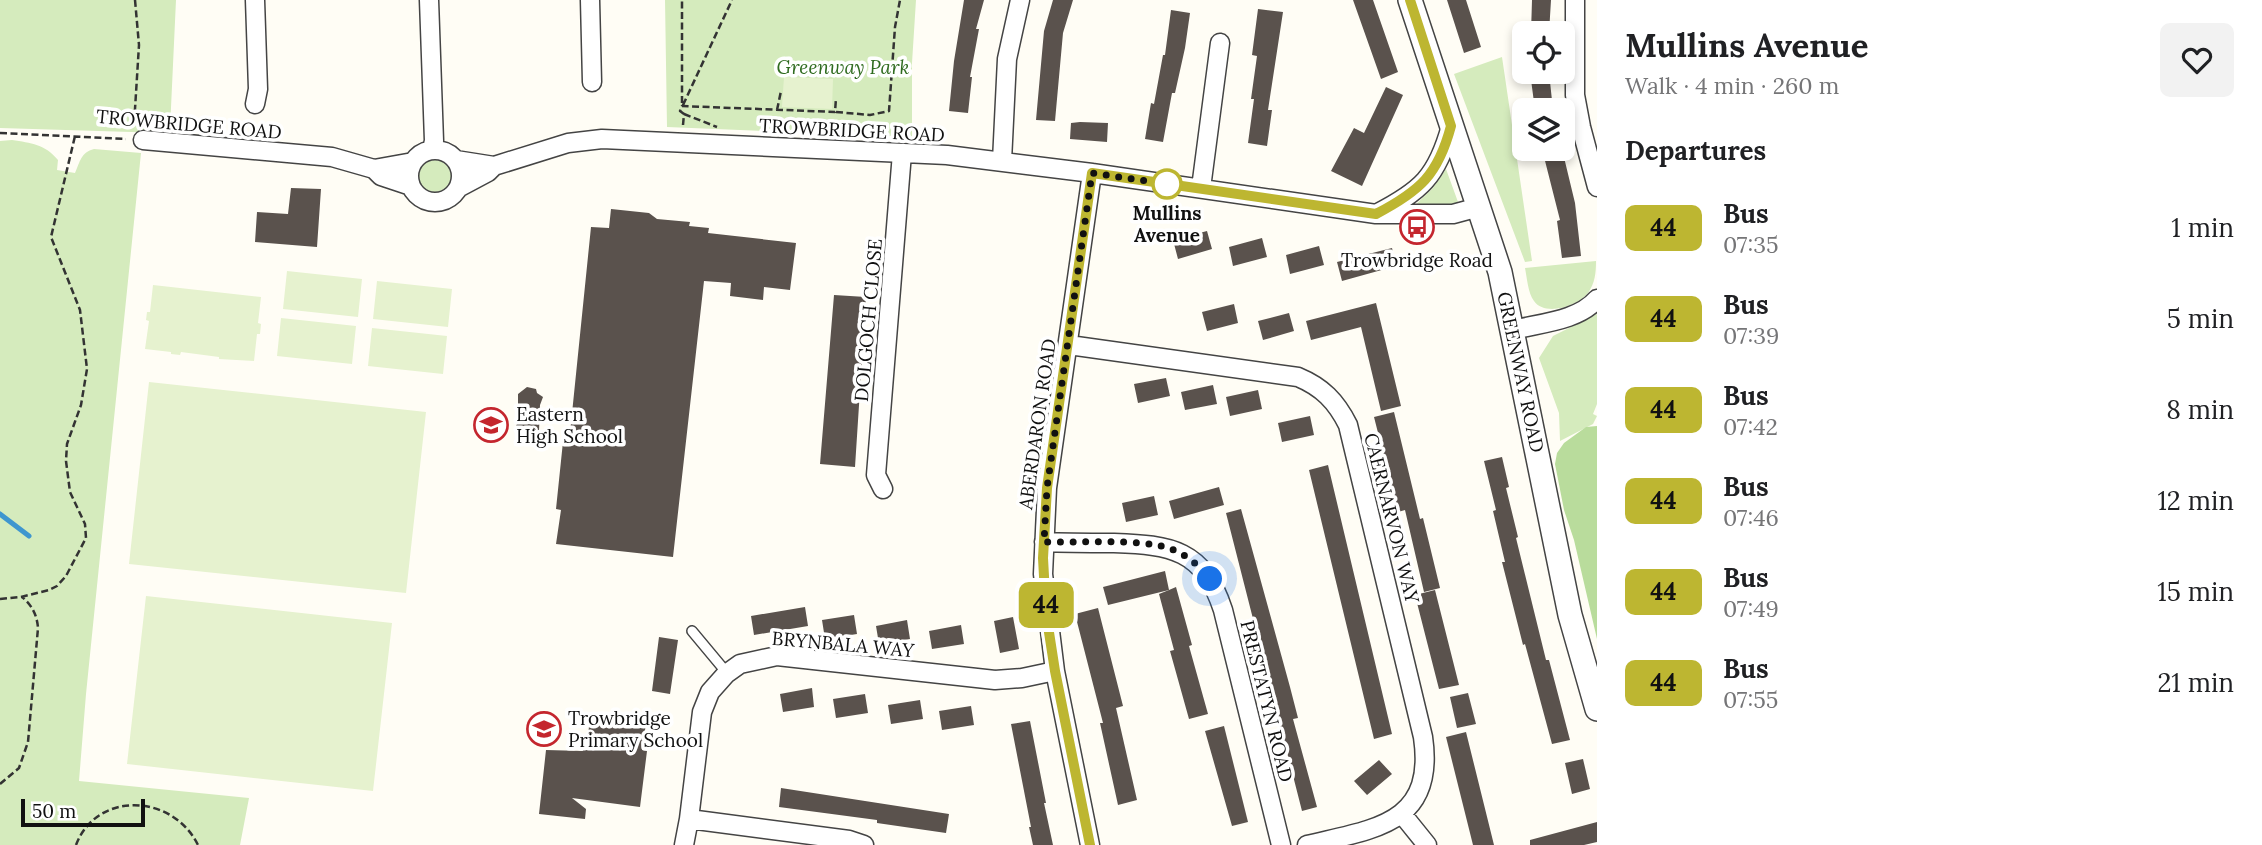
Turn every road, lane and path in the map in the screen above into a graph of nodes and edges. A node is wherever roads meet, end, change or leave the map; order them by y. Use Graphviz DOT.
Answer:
graph roads {
  1 [pos="135,0"];
  2 [pos="255,0"];
  3 [pos="429,0"];
  4 [pos="590,0"];
  5 [pos="682,0"];
  6 [pos="732,0"];
  7 [pos="900,0"];
  8 [pos="1020,0"];
  9 [pos="1410,0"];
  10 [pos="1575,0"];
  11 [pos="1220,43"];
  12 [pos="592,82"];
  13 [pos="781,91"];
  14 [pos="836,98"];
  15 [pos="255,104"];
  16 [pos="682,106"];
  17 [pos="778,110"];
  18 [pos="835,112"];
  19 [pos="684,114"];
  20 [pos="683,126"];
  21 [pos="1451,126"];
  22 [pos="720,128"];
  23 [pos="0,133"];
  24 [pos="75,136"];
  25 [pos="143,140"];
  26 [pos="432,149"];
  27 [pos="902,153"];
  28 [pos="456,160"];
  29 [pos="413,162"];
  30 [pos="1002,162"];
  31 [pos="494,166"];
  32 [pos="374,169"];
  33 [pos="1092,173"];
  34 [pos="411,186"];
  35 [pos="1597,187"];
  36 [pos="458,188"];
  37 [pos="1201,188"];
  38 [pos="1479,207"];
  39 [pos="1376,214"];
  40 [pos="1597,299"];
  41 [pos="1513,330"];
  42 [pos="1069,345"];
  43 [pos="883,489"];
  44 [pos="1044,542"];
  45 [pos="21,597"];
  46 [pos="0,599"];
  47 [pos="692,631"];
  48 [pos="1055,671"];
  49 [pos="727,673"];
  50 [pos="1597,709"];
  51 [pos="0,784"];
  52 [pos="1402,814"];
  53 [pos="690,819"];
  54 [pos="763,837"];
  55 [pos="76,845"];
  56 [pos="198,845"];
  57 [pos="684,845"];
  58 [pos="863,845"];
  59 [pos="1090,845"];
  60 [pos="1281,845"];
  61 [pos="1307,845"];
  62 [pos="1427,845"];
  1 -- 25 [label="path"];
  2 -- 15 [label="street"];
  3 -- 26 [label="street"];
  4 -- 12 [label="street"];
  5 -- 16 [label="path"];
  6 -- 16 [label="path"];
  7 -- 18 [label="path"];
  8 -- 30 [label="street"];
  9 -- 21 [label="street, GREENWAY ROAD"];
  10 -- 35 [label="street"];
  11 -- 37 [label="street"];
  13 -- 17 [label="path"];
  14 -- 18 [label="path"];
  16 -- 17 [label="path"];
  16 -- 19 [label="path"];
  17 -- 18 [label="path"];
  19 -- 20 [label="path"];
  19 -- 22 [label="path"];
  21 -- 38 [label="street, GREENWAY ROAD"];
  21 -- 39 [label="street"];
  23 -- 24 [label="path, TROWBRIDGE ROAD"];
  24 -- 25 [label="path, TROWBRIDGE ROAD"];
  24 -- 45 [label="path"];
  25 -- 32 [label="street, TROWBRIDGE ROAD"];
  26 -- 28 [label="street, TROWBRIDGE ROAD"];
  26 -- 29 [label="street, TROWBRIDGE ROAD"];
  27 -- 30 [label="street, TROWBRIDGE ROAD"];
  27 -- 31 [label="street, TROWBRIDGE ROAD"];
  27 -- 43 [label="street, DOLGOCH CLOSE"];
  28 -- 31 [label="street, TROWBRIDGE ROAD"];
  28 -- 36 [label="street"];
  29 -- 32 [label="street, TROWBRIDGE ROAD"];
  29 -- 34 [label="street"];
  30 -- 33 [label="street, TROWBRIDGE ROAD"];
  31 -- 36 [label="street, TROWBRIDGE ROAD"];
  32 -- 34 [label="street, TROWBRIDGE ROAD"];
  33 -- 37 [label="street, TROWBRIDGE ROAD"];
  33 -- 42 [label="street, ABERDARON ROAD"];
  34 -- 36 [label="street, TROWBRIDGE ROAD"];
  37 -- 39 [label="street, TROWBRIDGE ROAD"];
  38 -- 39 [label="street, TROWBRIDGE ROAD"];
  38 -- 41 [label="street, GREENWAY ROAD"];
  40 -- 41 [label="street"];
  41 -- 50 [label="street, GREENWAY ROAD"];
  42 -- 44 [label="street, ABERDARON ROAD"];
  42 -- 52 [label="street, CAERNARVON WAY"];
  44 -- 48 [label="street, ABERDARON ROAD"];
  44 -- 60 [label="street, PRESTATYN ROAD"];
  45 -- 46 [label="path"];
  45 -- 51 [label="path"];
  47 -- 49 [label="lane"];
  48 -- 49 [label="street, BRYNBALA WAY"];
  48 -- 59 [label="street, ABERDARON ROAD"];
  49 -- 53 [label="street"];
  52 -- 61 [label="street"];
  52 -- 62 [label="street"];
  53 -- 54 [label="street"];
  53 -- 57 [label="street"];
  54 -- 58 [label="street"];
  55 -- 56 [label="path"];
}
